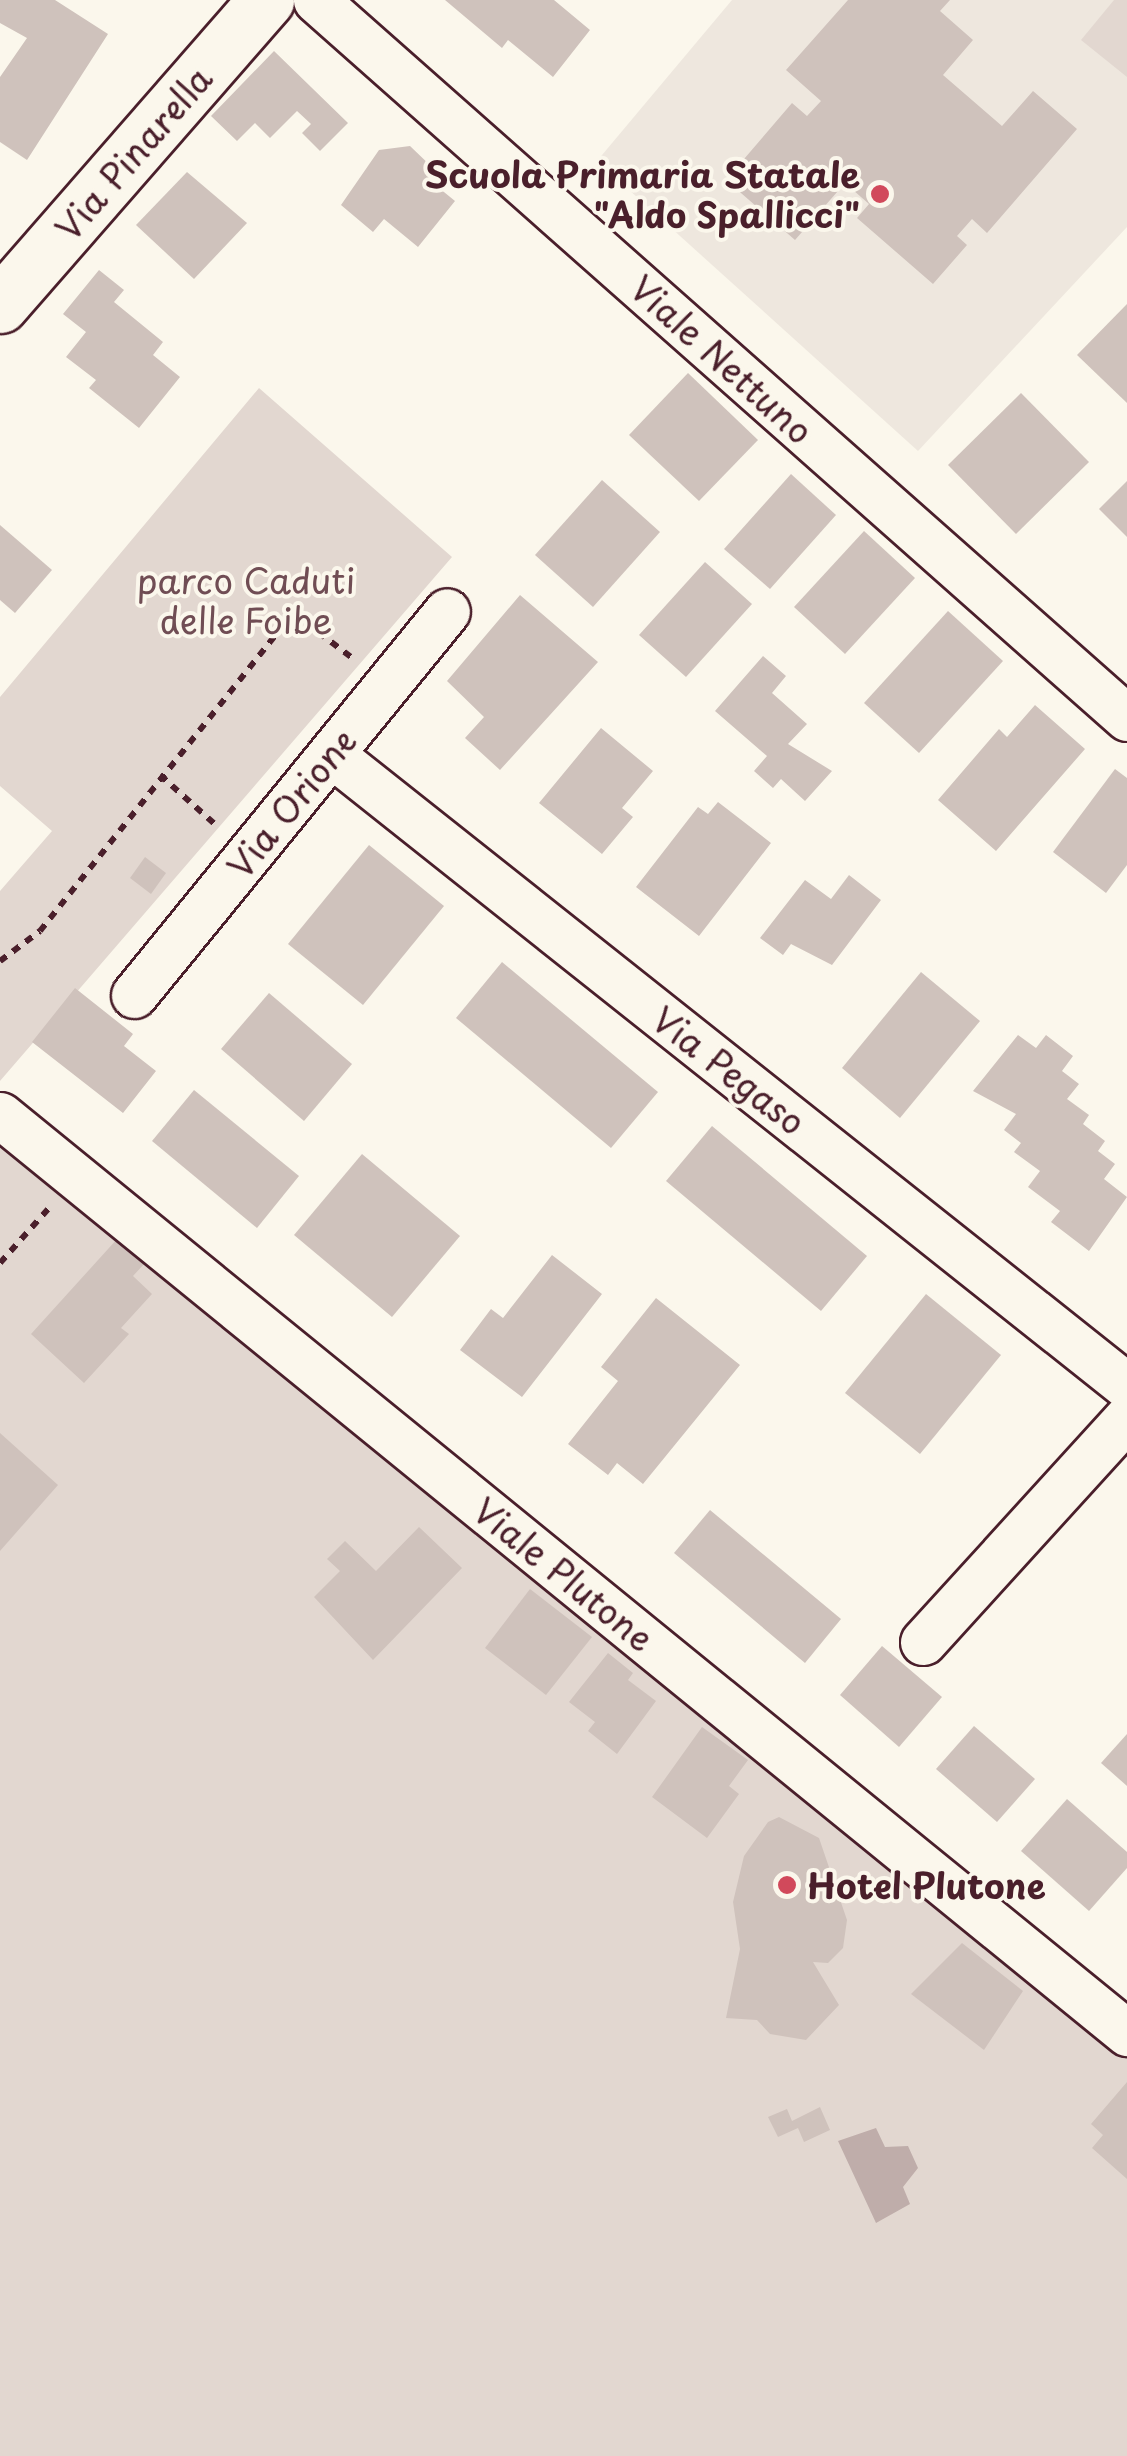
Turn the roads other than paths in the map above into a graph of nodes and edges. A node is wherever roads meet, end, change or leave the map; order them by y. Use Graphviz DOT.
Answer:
graph roads {
  1 [pos="266,0"];
  2 [pos="316,0"];
  3 [pos="0,305"];
  4 [pos="447,611"];
  5 [pos="1127,718"];
  6 [pos="331,754"];
  7 [pos="134,994"];
  8 [pos="0,1115"];
  9 [pos="1127,1386"];
  10 [pos="1127,1418"];
  11 [pos="923,1642"];
  12 [pos="1127,2032"];
  1 -- 3 [label="street, Via Pinarella"];
  2 -- 5 [label="street, Viale Nettuno"];
  4 -- 6 [label="street, Via Orione"];
  6 -- 7 [label="street, Via Orione"];
  6 -- 9 [label="street, Via Pegaso"];
  8 -- 12 [label="street, Viale Plutone"];
  10 -- 11 [label="street"];
}
